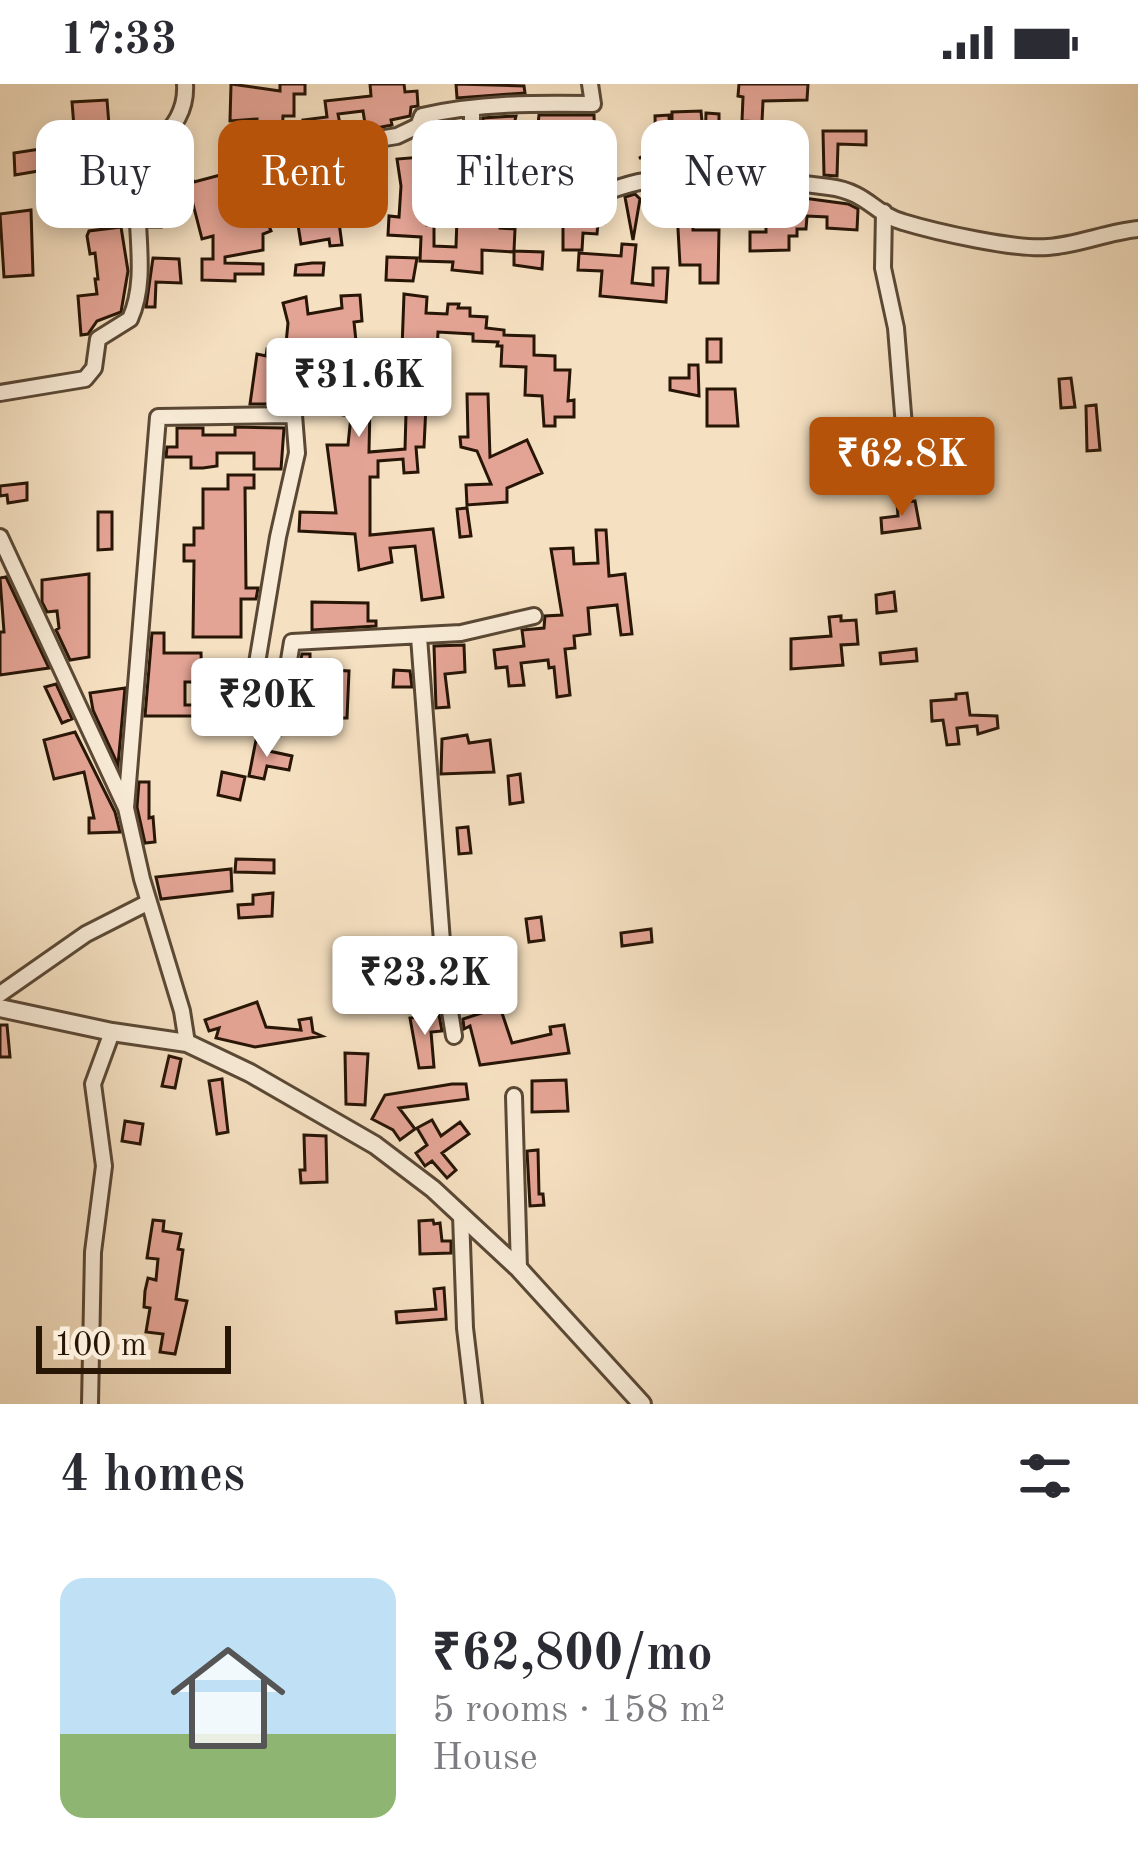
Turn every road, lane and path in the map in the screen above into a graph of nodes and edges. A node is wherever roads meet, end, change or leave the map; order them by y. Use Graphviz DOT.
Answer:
graph roads {
  1 [pos="185,84"];
  2 [pos="590,84"];
  3 [pos="472,109"];
  4 [pos="388,138"];
  5 [pos="884,212"];
  6 [pos="1138,229"];
  7 [pos="0,393"];
  8 [pos="908,475"];
  9 [pos="0,537"];
  10 [pos="534,616"];
  11 [pos="419,637"];
  12 [pos="126,808"];
  13 [pos="149,902"];
  14 [pos="0,994"];
  15 [pos="0,1008"];
  16 [pos="112,1032"];
  17 [pos="454,1036"];
  18 [pos="187,1043"];
  19 [pos="514,1096"];
  20 [pos="461,1215"];
  21 [pos="519,1269"];
  22 [pos="90,1404"];
  23 [pos="474,1404"];
  24 [pos="642,1404"];
  1 -- 7 [label="street"];
  2 -- 3 [label="street"];
  3 -- 4 [label="street"];
  3 -- 5 [label="street"];
  5 -- 6 [label="street"];
  5 -- 8 [label="street"];
  9 -- 12 [label="street"];
  10 -- 11 [label="street"];
  11 -- 12 [label="street"];
  11 -- 17 [label="street"];
  12 -- 13 [label="street"];
  13 -- 14 [label="street"];
  13 -- 18 [label="street"];
  15 -- 16 [label="street"];
  16 -- 18 [label="street"];
  16 -- 22 [label="street"];
  18 -- 20 [label="street"];
  19 -- 21 [label="street"];
  20 -- 21 [label="street"];
  20 -- 23 [label="street"];
  21 -- 24 [label="street"];
}
